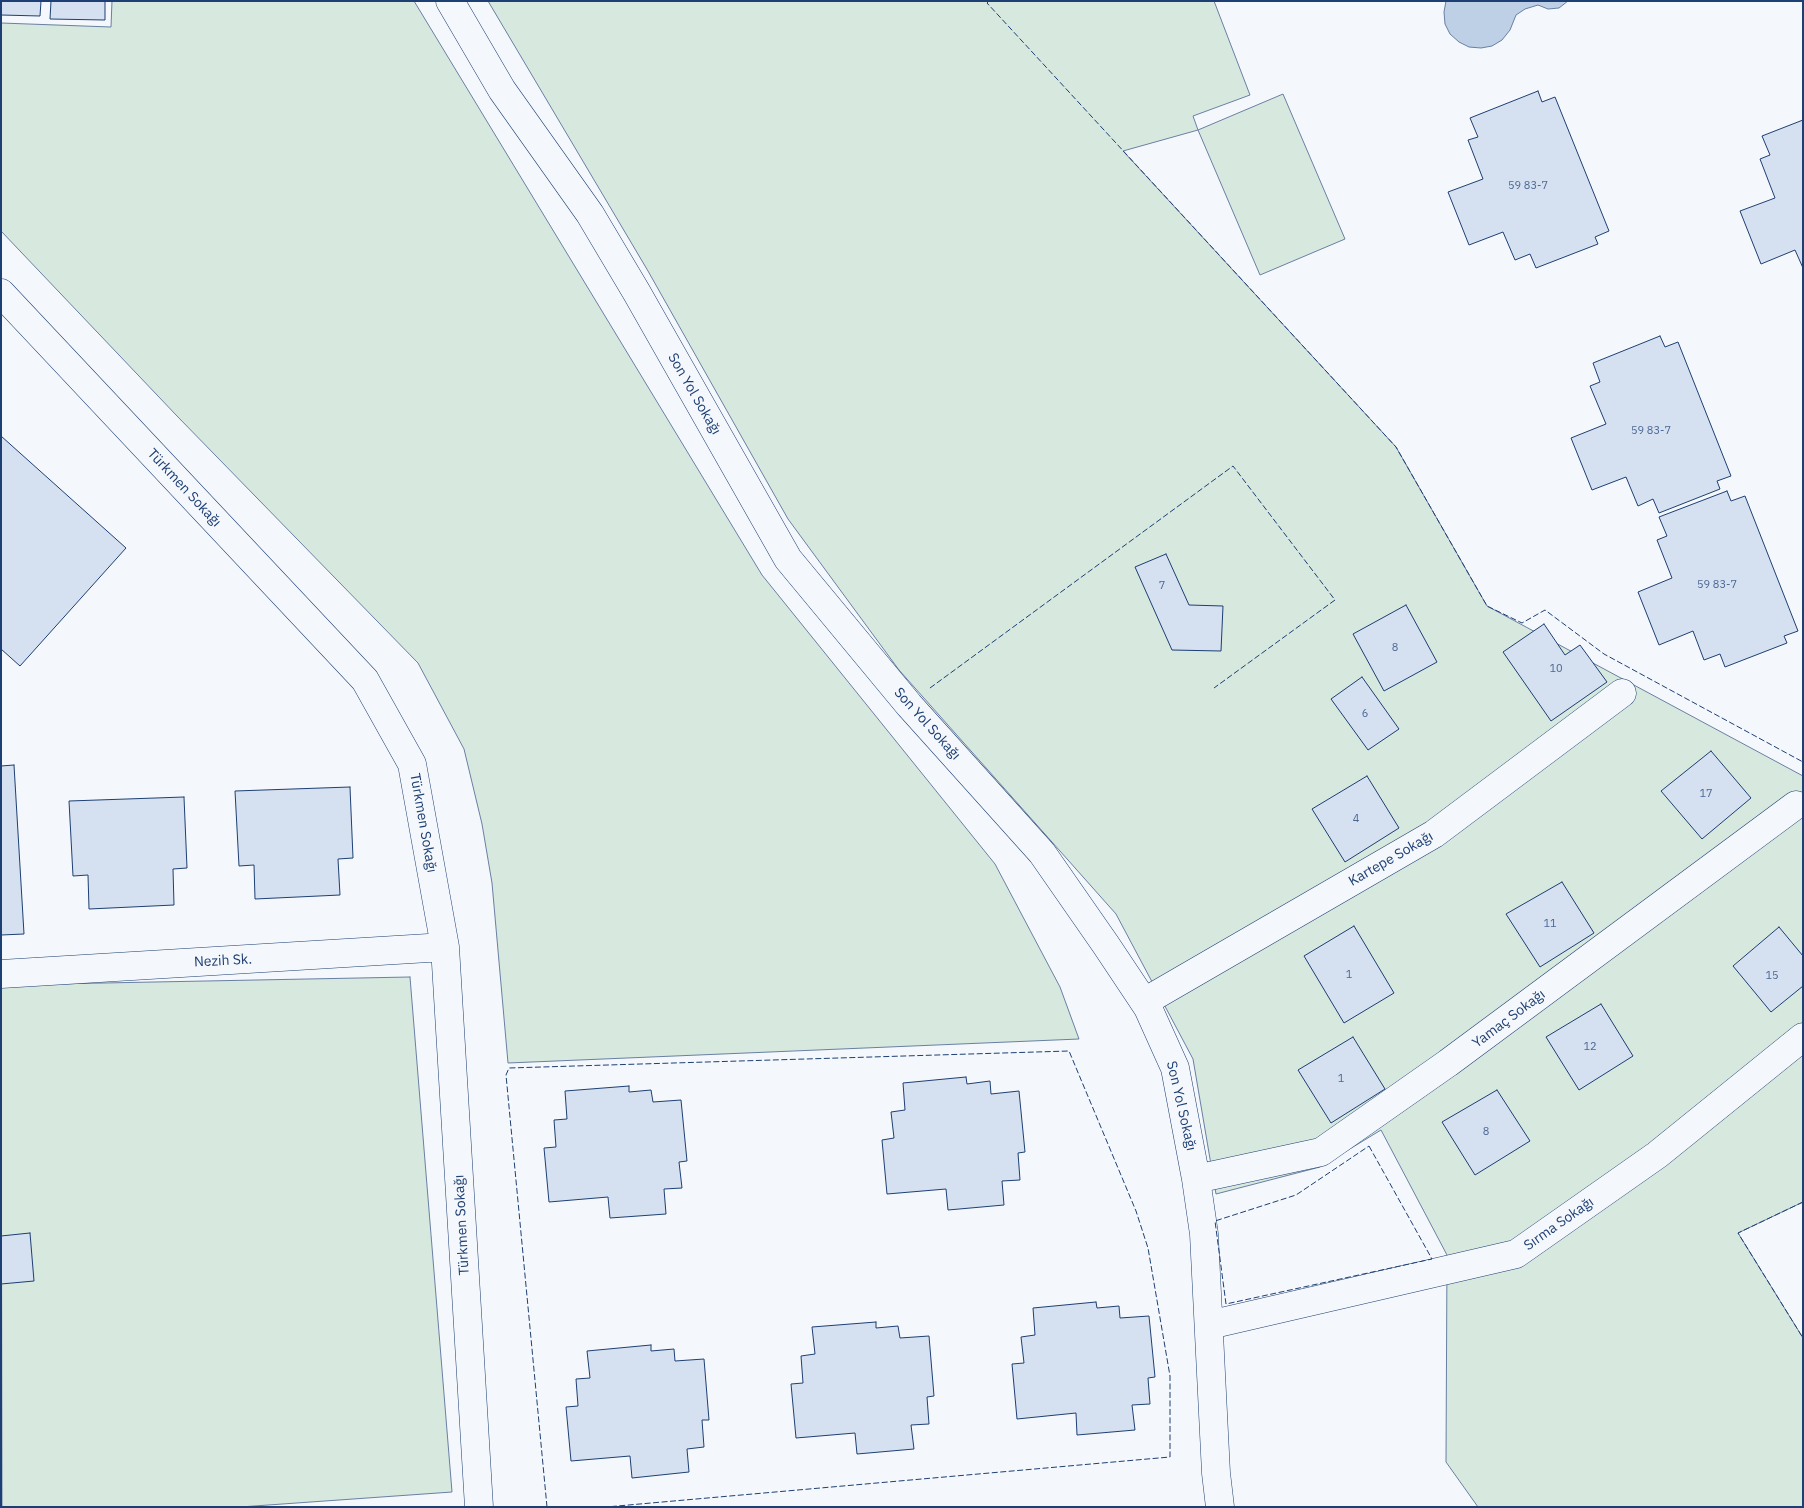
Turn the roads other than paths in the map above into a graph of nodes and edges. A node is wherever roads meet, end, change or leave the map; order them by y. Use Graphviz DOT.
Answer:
graph roads {
  1 [pos="450,1"];
  2 [pos="1,293"];
  3 [pos="1622,693"];
  4 [pos="1796,805"];
  5 [pos="445,947"];
  6 [pos="1,974"];
  7 [pos="1144,1002"];
  8 [pos="1803,1036"];
  9 [pos="1196,1179"];
  10 [pos="1209,1325"];
  11 [pos="479,1507"];
  12 [pos="1220,1507"];
  1 -- 7 [label="street, Son Yol Sokağı"];
  2 -- 5 [label="street, Türkmen Sokağı"];
  3 -- 7 [label="street, Kartepe Sokağı"];
  4 -- 9 [label="street, Yamaç Sokağı"];
  5 -- 6 [label="street, Nezih Sk."];
  5 -- 11 [label="street, Türkmen Sokağı"];
  7 -- 9 [label="street, Son Yol Sokağı"];
  8 -- 10 [label="street, Sırma Sokağı"];
  9 -- 10 [label="street, Son Yol Sokağı"];
  10 -- 12 [label="street, Son Yol Sokağı"];
}
